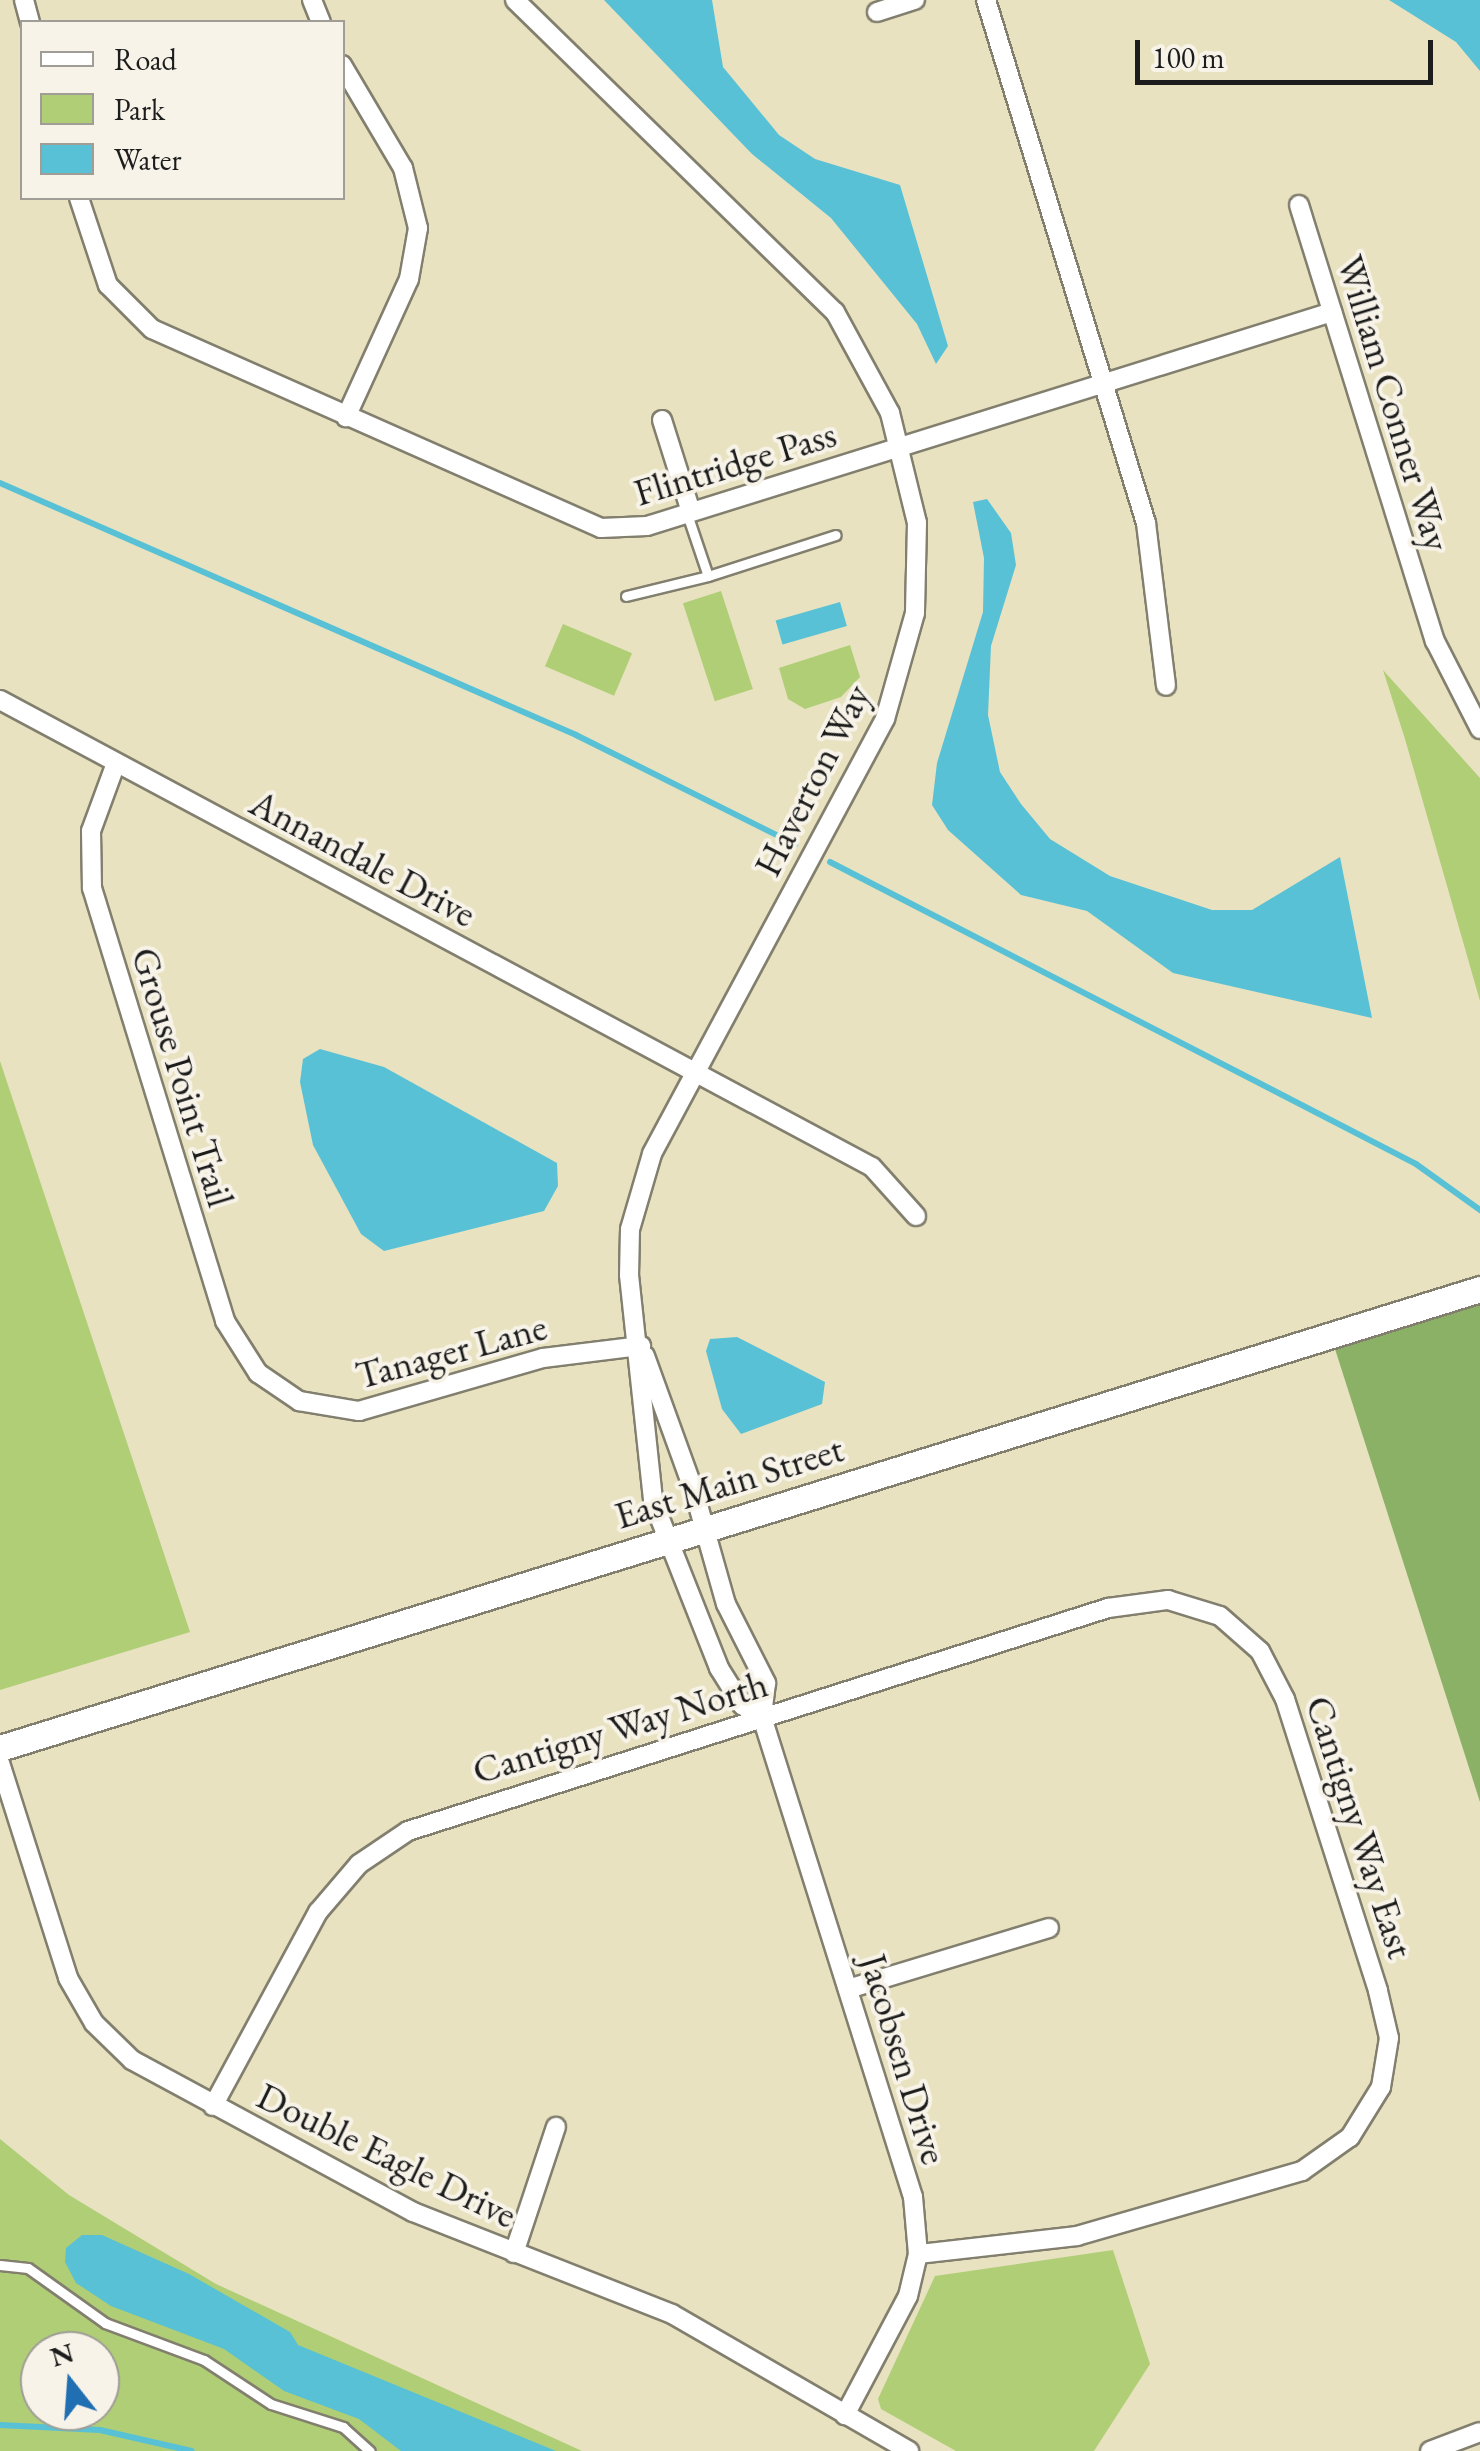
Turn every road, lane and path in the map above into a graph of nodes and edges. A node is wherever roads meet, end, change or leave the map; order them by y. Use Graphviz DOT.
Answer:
graph roads {
  1 [pos="515,0"];
  2 [pos="916,0"];
  3 [pos="986,0"];
  4 [pos="877,12"];
  5 [pos="345,70"];
  6 [pos="79,200"];
  7 [pos="1298,205"];
  8 [pos="1332,312"];
  9 [pos="1104,384"];
  10 [pos="346,417"];
  11 [pos="662,420"];
  12 [pos="901,446"];
  13 [pos="689,513"];
  14 [pos="836,535"];
  15 [pos="708,576"];
  16 [pos="626,596"];
  17 [pos="1166,686"];
  18 [pos="0,700"];
  19 [pos="1480,729"];
  20 [pos="116,763"];
  21 [pos="695,1072"];
  22 [pos="916,1216"];
  23 [pos="1480,1289"];
  24 [pos="641,1346"];
  25 [pos="281,1392"];
  26 [pos="704,1528"];
  27 [pos="667,1540"];
  28 [pos="1184,1602"];
  29 [pos="762,1717"];
  30 [pos="0,1748"];
  31 [pos="0,1764"];
  32 [pos="1050,1928"];
  33 [pos="848,1989"];
  34 [pos="213,2106"];
  35 [pos="556,2127"];
  36 [pos="514,2252"];
  37 [pos="918,2254"];
  38 [pos="0,2265"];
  39 [pos="845,2415"];
  40 [pos="1480,2432"];
  41 [pos="370,2451"];
  42 [pos="909,2451"];
  43 [pos="1430,2451"];
  1 -- 12 [label="street, Haverton Way"];
  2 -- 4 [label="street"];
  3 -- 9 [label="street"];
  5 -- 10 [label="street"];
  6 -- 10 [label="street, Flintridge Pass"];
  7 -- 8 [label="street, William Conner Way"];
  8 -- 9 [label="street, Flintridge Pass"];
  8 -- 19 [label="street, William Conner Way"];
  9 -- 12 [label="street, Flintridge Pass"];
  9 -- 17 [label="street"];
  10 -- 13 [label="street, Flintridge Pass"];
  11 -- 13 [label="street"];
  12 -- 13 [label="street, Flintridge Pass"];
  12 -- 21 [label="street, Haverton Way"];
  13 -- 15 [label="lane"];
  14 -- 15 [label="lane"];
  15 -- 16 [label="lane"];
  18 -- 20 [label="street, Annandale Drive"];
  20 -- 21 [label="street, Annandale Drive"];
  20 -- 25 [label="street, Grouse Point Trail"];
  21 -- 22 [label="street, Annandale Drive"];
  21 -- 24 [label="street, Haverton Way"];
  23 -- 26 [label="main road, East Main Street"];
  24 -- 25 [label="street, Tanager Lane"];
  24 -- 26 [label="street, Haverton Way"];
  24 -- 27 [label="street, Haverton Way"];
  26 -- 27 [label="main road, East Main Street"];
  26 -- 29 [label="street, Jacobsen Drive"];
  27 -- 29 [label="street, Jacobsen Drive"];
  27 -- 30 [label="main road, East Main Street"];
  28 -- 29 [label="street, Cantigny Way North"];
  28 -- 37 [label="street, Cantigny Way East"];
  29 -- 33 [label="street, Jacobsen Drive"];
  29 -- 34 [label="street, Cantigny Way North"];
  31 -- 34 [label="street, Double Eagle Drive"];
  32 -- 33 [label="street"];
  33 -- 37 [label="street, Jacobsen Drive"];
  34 -- 36 [label="street, Double Eagle Drive"];
  35 -- 36 [label="street"];
  36 -- 39 [label="street, Double Eagle Drive"];
  37 -- 39 [label="street, Jacobsen Drive"];
  38 -- 41 [label="lane"];
  39 -- 42 [label="street, Double Eagle Drive"];
  40 -- 43 [label="street"];
}
